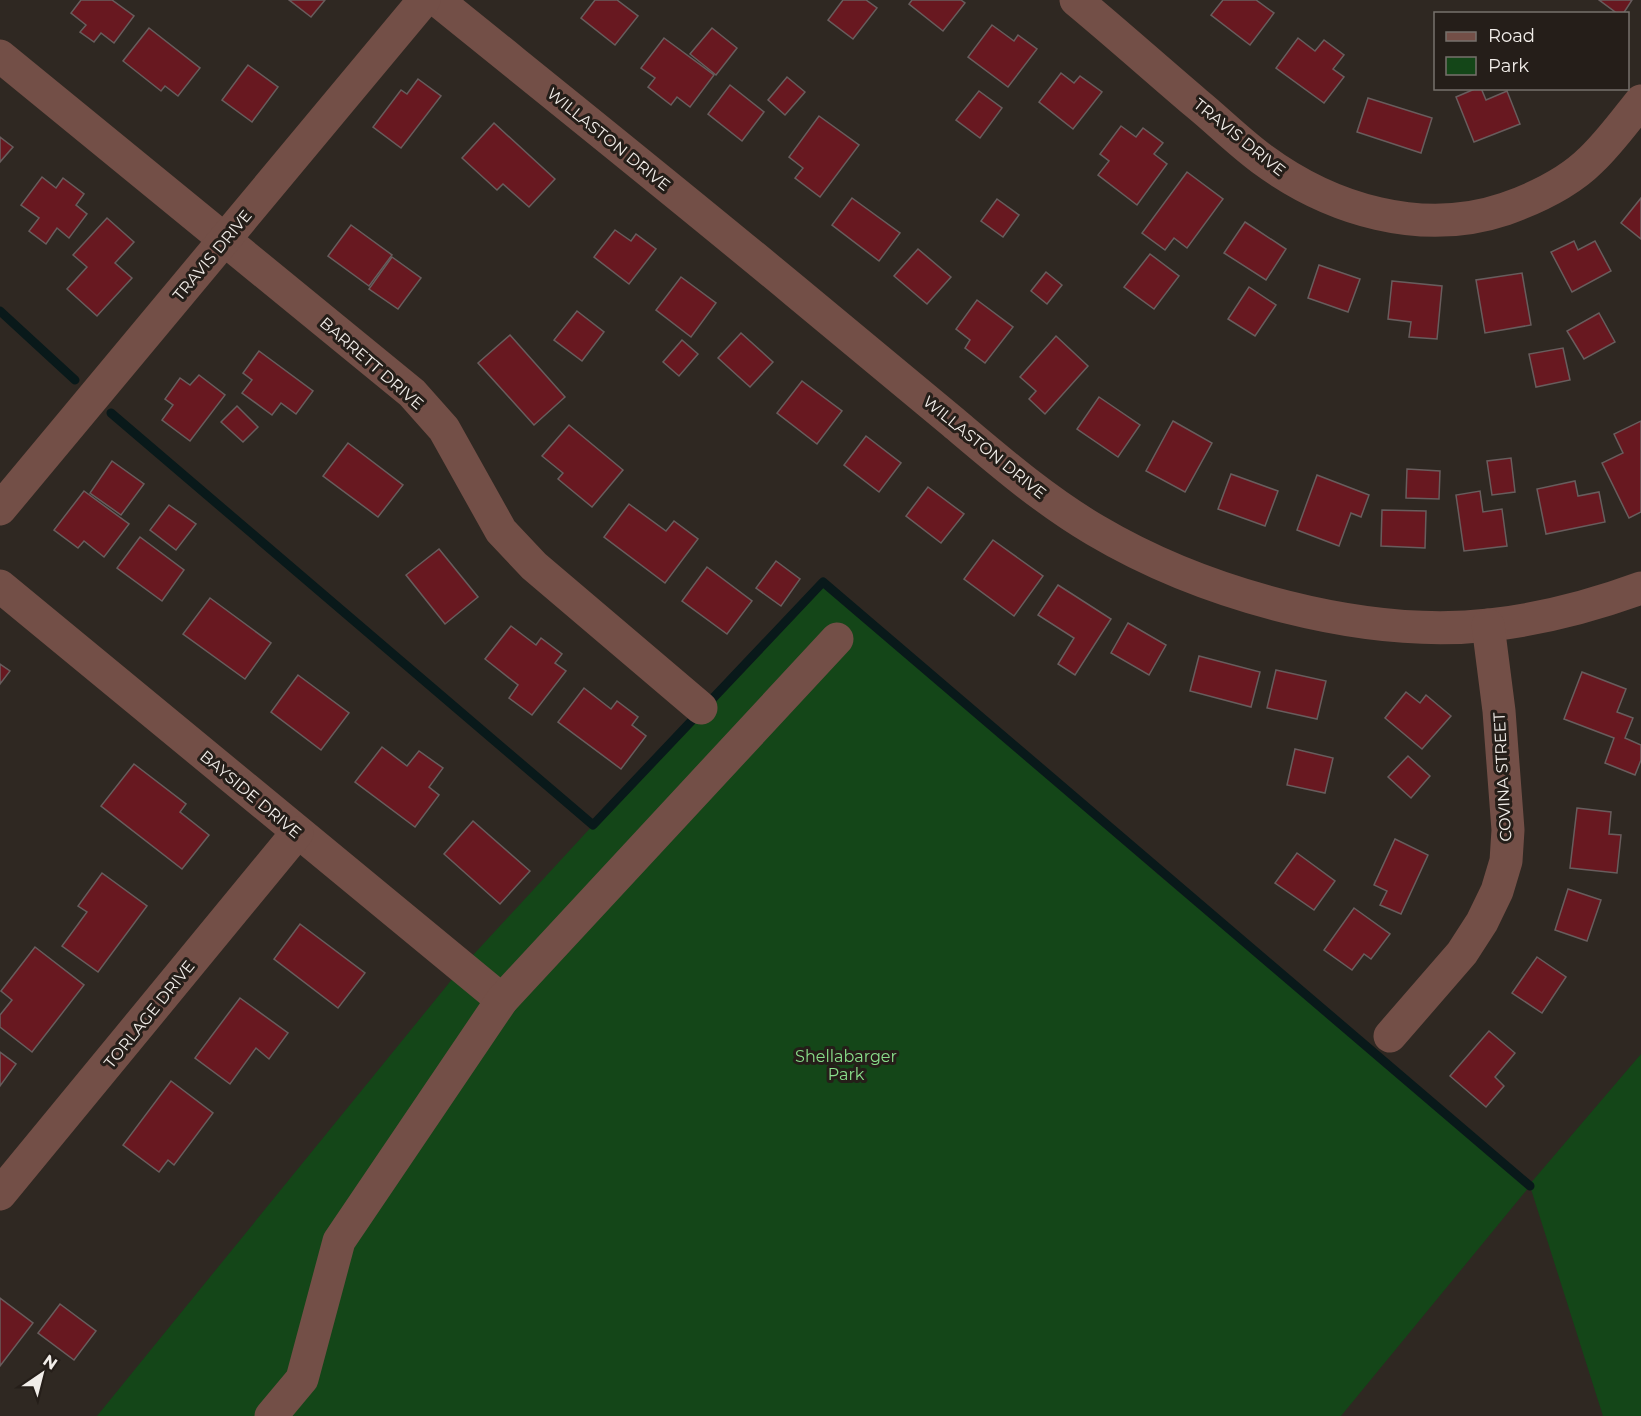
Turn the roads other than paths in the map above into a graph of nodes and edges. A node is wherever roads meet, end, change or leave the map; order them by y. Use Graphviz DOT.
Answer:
graph roads {
  1 [pos="424,0"];
  2 [pos="437,0"];
  3 [pos="1076,0"];
  4 [pos="0,56"];
  5 [pos="1641,101"];
  6 [pos="225,239"];
  7 [pos="0,509"];
  8 [pos="0,586"];
  9 [pos="1641,588"];
  10 [pos="1488,625"];
  11 [pos="837,639"];
  12 [pos="701,708"];
  13 [pos="297,833"];
  14 [pos="502,1000"];
  15 [pos="1390,1036"];
  16 [pos="0,1194"];
  17 [pos="271,1416"];
  1 -- 6 [label="street, TRAVIS DRIVE"];
  2 -- 10 [label="street, WILLASTON DRIVE"];
  3 -- 5 [label="street, TRAVIS DRIVE"];
  4 -- 6 [label="street, BARRETT DRIVE"];
  6 -- 7 [label="street, TRAVIS DRIVE"];
  6 -- 12 [label="street, BARRETT DRIVE"];
  8 -- 13 [label="street, BAYSIDE DRIVE"];
  9 -- 10 [label="street, WILLASTON DRIVE"];
  10 -- 15 [label="street, COVINA STREET"];
  11 -- 14 [label="street"];
  13 -- 14 [label="street, BAYSIDE DRIVE"];
  13 -- 16 [label="street, TORLAGE DRIVE"];
  14 -- 17 [label="street"];
}
